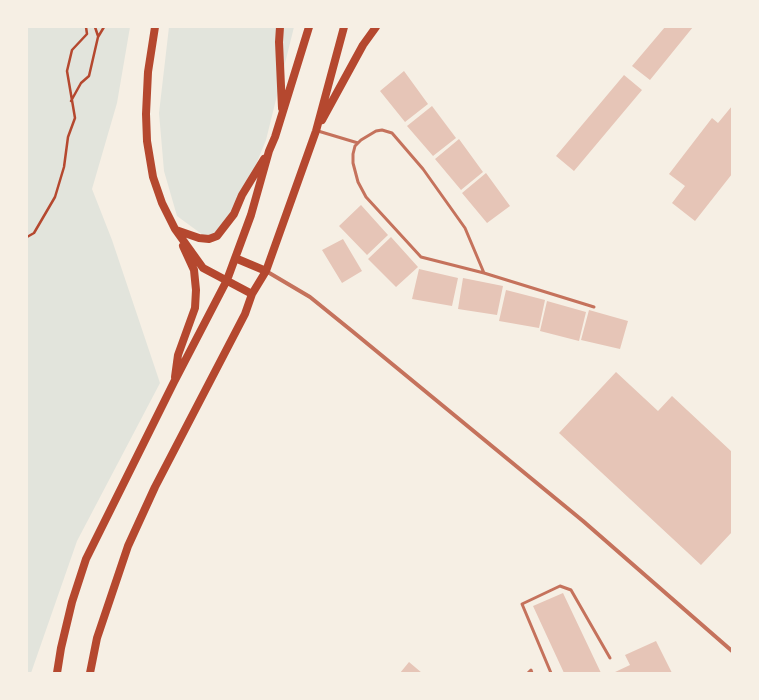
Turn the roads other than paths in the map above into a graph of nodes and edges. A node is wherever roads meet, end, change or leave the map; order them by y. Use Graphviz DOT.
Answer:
graph roads {
  1 [pos="155,27"];
  2 [pos="280,27"];
  3 [pos="309,27"];
  4 [pos="344,27"];
  5 [pos="376,27"];
  6 [pos="282,115"];
  7 [pos="316,131"];
  8 [pos="358,143"];
  9 [pos="269,151"];
  10 [pos="175,229"];
  11 [pos="235,258"];
  12 [pos="266,271"];
  13 [pos="484,273"];
  14 [pos="227,280"];
  15 [pos="252,294"];
  16 [pos="594,307"];
  17 [pos="174,382"];
  18 [pos="732,651"];
  19 [pos="610,658"];
  20 [pos="57,673"];
  21 [pos="90,673"];
  22 [pos="528,673"];
  23 [pos="532,673"];
  24 [pos="551,673"];
  1 -- 10 [label="main road"];
  2 -- 6 [label="main road"];
  3 -- 6 [label="main road"];
  4 -- 7 [label="main road"];
  5 -- 7 [label="main road"];
  6 -- 9 [label="main road"];
  7 -- 8 [label="lane"];
  7 -- 12 [label="main road"];
  8 -- 13 [label="lane"];
  8 -- 13 [label="lane"];
  9 -- 10 [label="main road"];
  9 -- 11 [label="main road"];
  10 -- 14 [label="main road"];
  10 -- 17 [label="main road"];
  11 -- 12 [label="main road"];
  11 -- 14 [label="main road"];
  12 -- 15 [label="main road"];
  12 -- 18 [label="street"];
  13 -- 16 [label="lane"];
  14 -- 15 [label="main road"];
  14 -- 17 [label="main road"];
  15 -- 21 [label="main road"];
  17 -- 20 [label="main road"];
  19 -- 24 [label="lane"];
  22 -- 23 [label="lane"];
}
